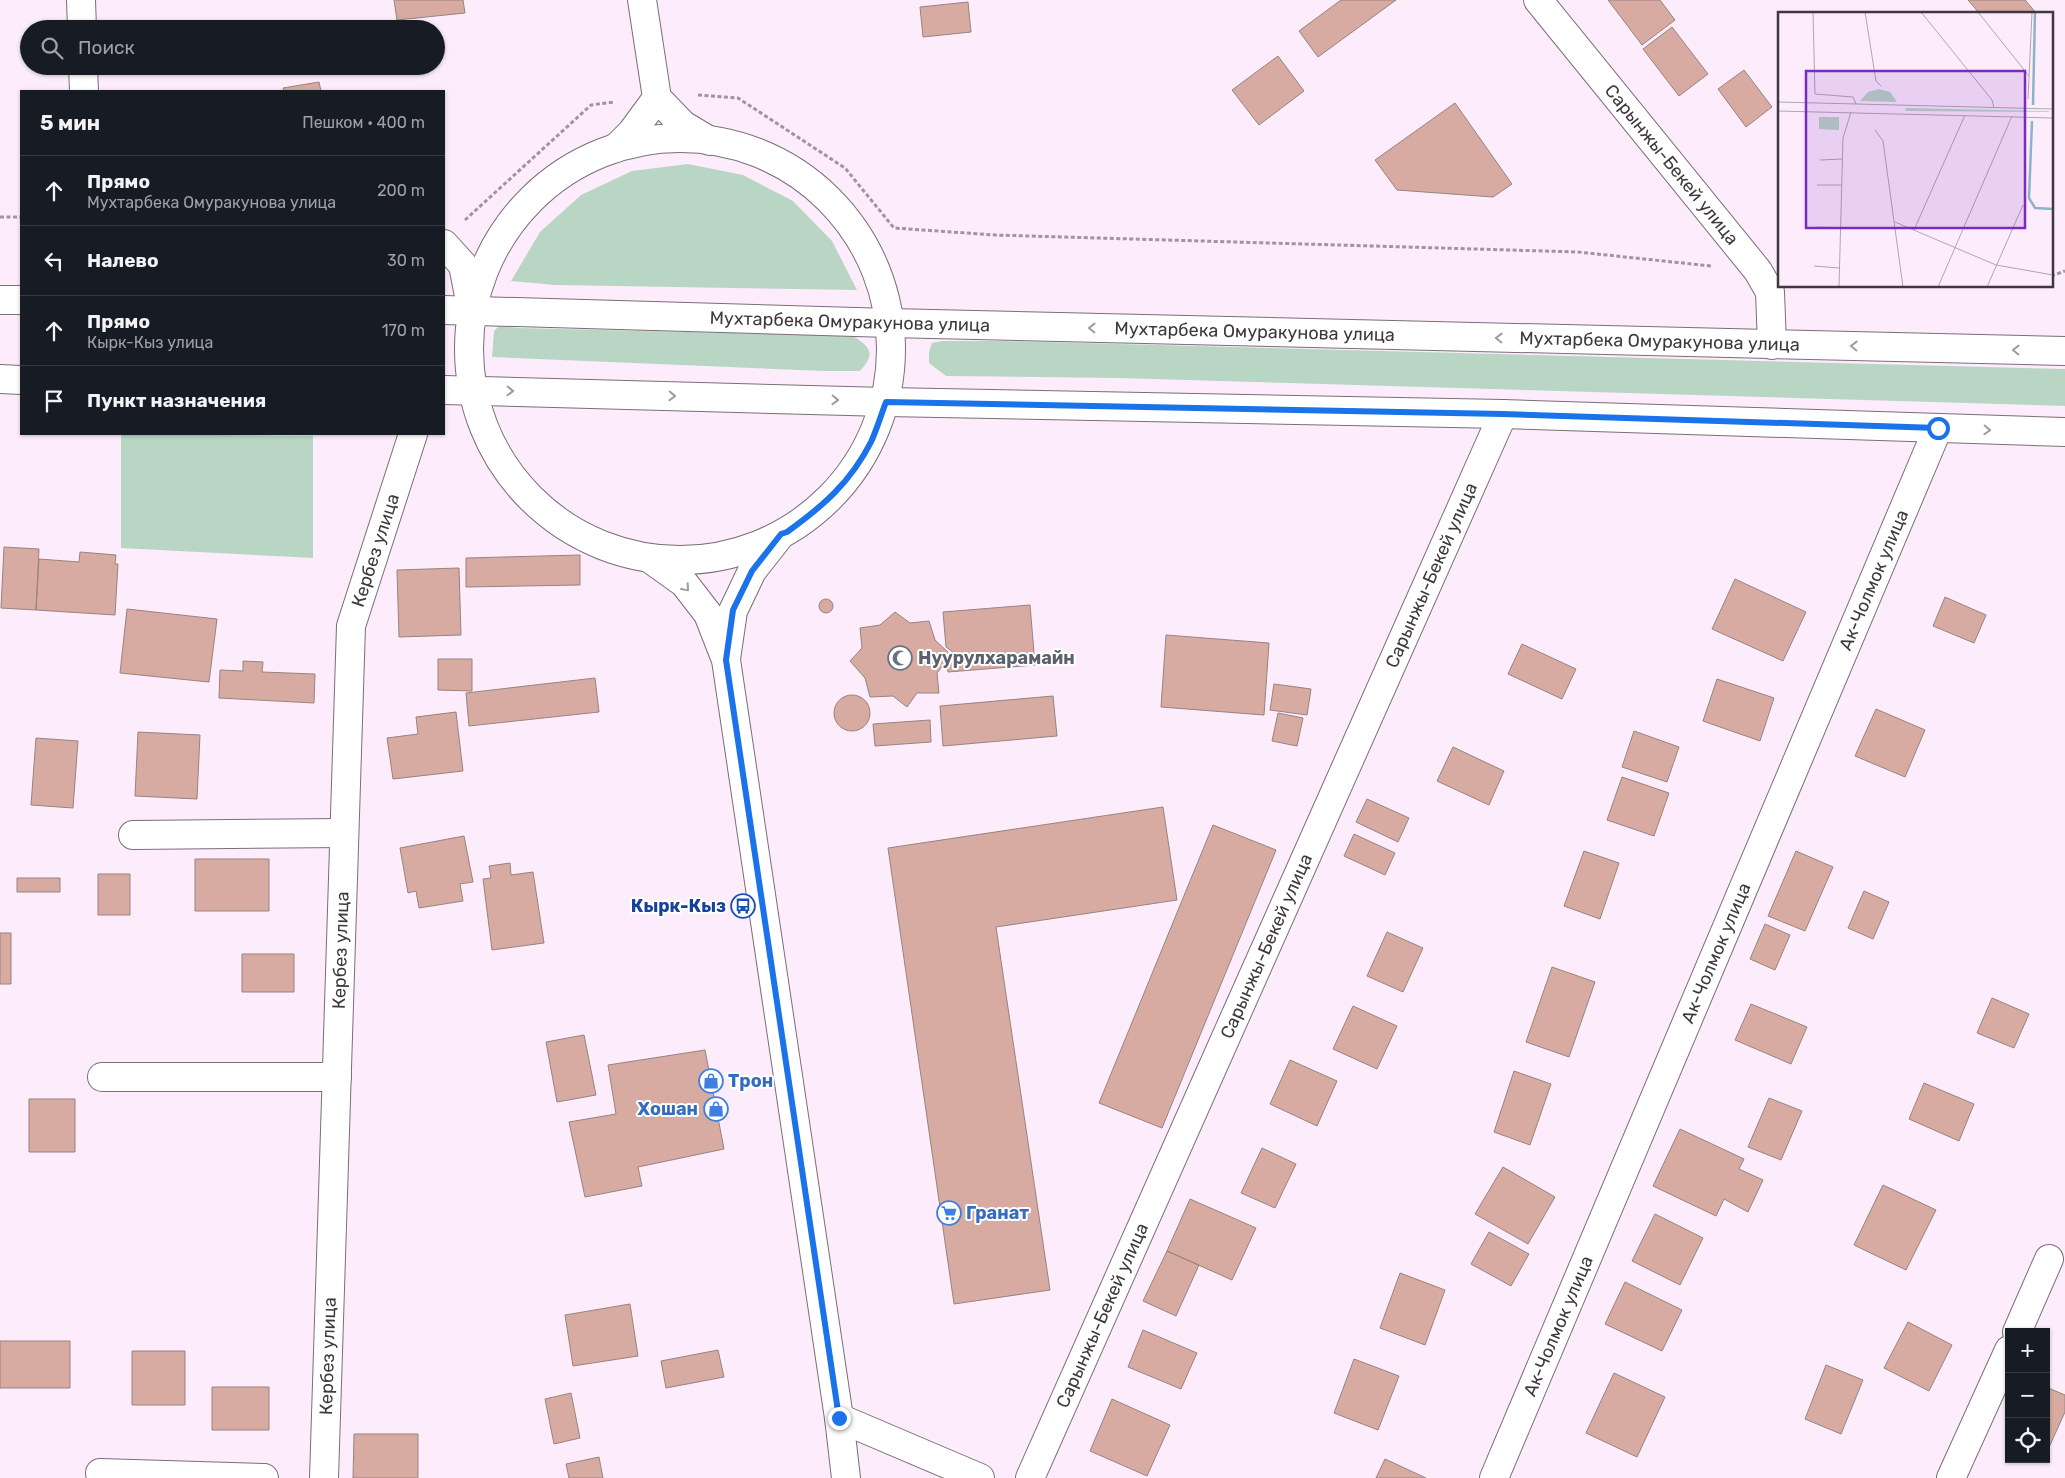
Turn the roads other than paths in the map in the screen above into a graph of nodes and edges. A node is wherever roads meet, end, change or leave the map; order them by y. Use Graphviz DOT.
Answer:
graph roads {
  1 [pos="81,0"];
  2 [pos="642,0"];
  3 [pos="1538,0"];
  4 [pos="82,20"];
  5 [pos="83,75"];
  6 [pos="84,90"];
  7 [pos="657,98"];
  8 [pos="710,141"];
  9 [pos="616,148"];
  10 [pos="451,234"];
  11 [pos="0,300"];
  12 [pos="20,300"];
  13 [pos="445,310"];
  14 [pos="472,310"];
  15 [pos="890,323"];
  16 [pos="1772,344"];
  17 [pos="2065,351"];
  18 [pos="0,379"];
  19 [pos="20,380"];
  20 [pos="445,390"];
  21 [pos="472,390"];
  22 [pos="886,402"];
  23 [pos="1503,414"];
  24 [pos="1938,428"];
  25 [pos="2065,432"];
  26 [pos="414,435"];
  27 [pos="781,534"];
  28 [pos="648,558"];
  29 [pos="726,660"];
  30 [pos="344,833"];
  31 [pos="133,835"];
  32 [pos="102,1077"];
  33 [pos="337,1077"];
  34 [pos="2050,1259"];
  35 [pos="2019,1328"];
  36 [pos="2005,1359"];
  37 [pos="839,1418"];
  38 [pos="100,1473"];
  39 [pos="264,1478"];
  40 [pos="324,1478"];
  41 [pos="846,1478"];
  42 [pos="980,1478"];
  43 [pos="1030,1478"];
  44 [pos="1494,1478"];
  45 [pos="1951,1478"];
  1 -- 4 [label="street"];
  2 -- 7 [label="street"];
  3 -- 16 [label="street, Сарынжы-Бекей улица"];
  5 -- 6 [label="street"];
  7 -- 8 [label="street"];
  7 -- 9 [label="street"];
  8 -- 9 [label="street"];
  8 -- 15 [label="street"];
  9 -- 14 [label="street"];
  10 -- 14 [label="street"];
  11 -- 12 [label="street"];
  13 -- 14 [label="street, Мухтарбека Омуракунова улица"];
  14 -- 15 [label="street, Мухтарбека Омуракунова улица"];
  14 -- 21 [label="street"];
  16 -- 15 [label="street, Мухтарбека Омуракунова улица, one-way"];
  15 -- 22 [label="street"];
  17 -- 16 [label="street, Мухтарбека Омуракунова улица, one-way"];
  18 -- 19 [label="street"];
  20 -- 21 [label="street"];
  21 -- 22 [label="street, one-way"];
  21 -- 28 [label="street"];
  22 -- 23 [label="street"];
  22 -- 27 [label="street"];
  23 -- 24 [label="street"];
  23 -- 43 [label="street, Сарынжы-Бекей улица"];
  24 -- 25 [label="street, one-way"];
  24 -- 44 [label="street, Ак-Чолмок улица"];
  26 -- 30 [label="street, Кербез улица"];
  27 -- 28 [label="street"];
  27 -- 29 [label="street"];
  28 -- 29 [label="street, one-way"];
  29 -- 37 [label="street"];
  30 -- 31 [label="street"];
  30 -- 33 [label="street, Кербез улица"];
  32 -- 33 [label="street"];
  33 -- 40 [label="street, Кербез улица"];
  34 -- 35 [label="street"];
  36 -- 45 [label="street"];
  37 -- 41 [label="street"];
  37 -- 42 [label="street"];
  38 -- 39 [label="street"];
}
